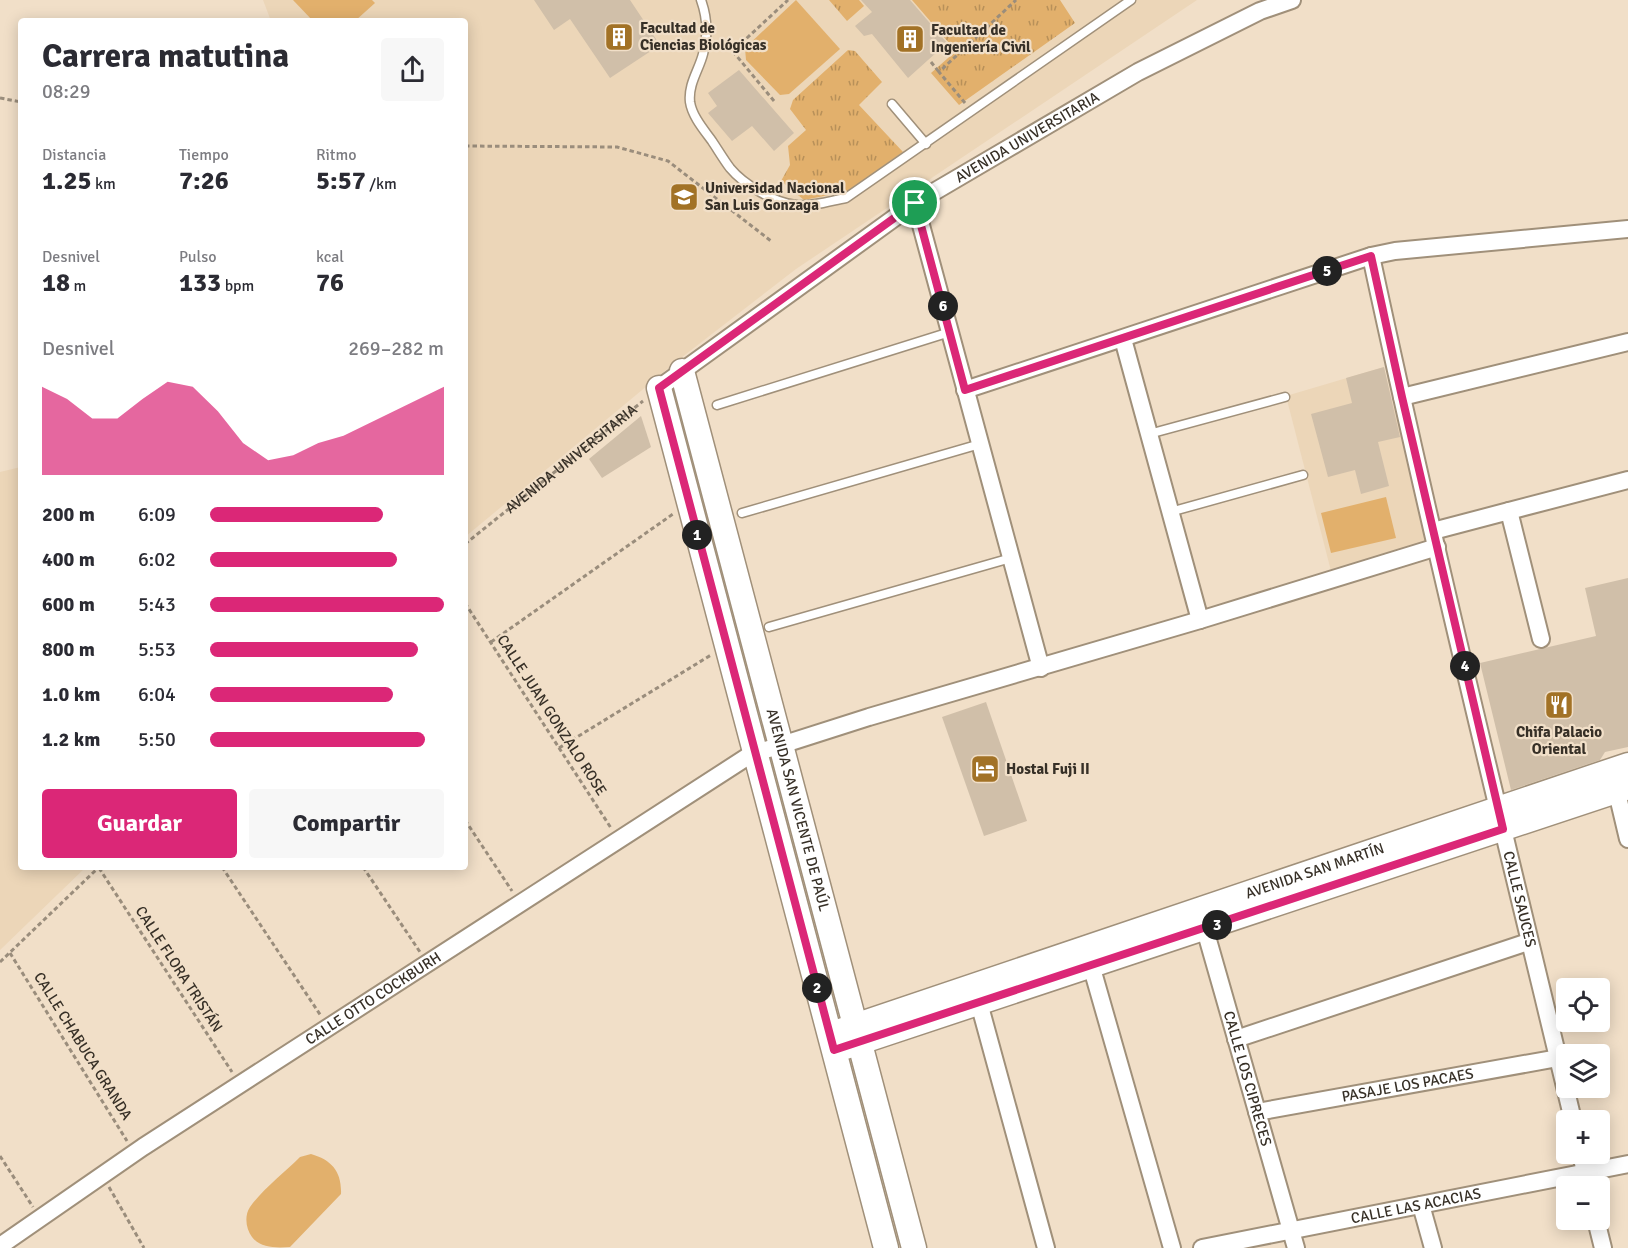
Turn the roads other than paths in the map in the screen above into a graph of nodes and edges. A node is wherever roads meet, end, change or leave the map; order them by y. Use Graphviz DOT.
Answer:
graph roads {
  1 [pos="701,0"];
  2 [pos="1131,0"];
  3 [pos="1292,0"];
  4 [pos="892,104"];
  5 [pos="926,144"];
  6 [pos="915,203"];
  7 [pos="1628,229"];
  8 [pos="1371,256"];
  9 [pos="950,332"];
  10 [pos="1123,339"];
  11 [pos="1628,342"];
  12 [pos="682,371"];
  13 [pos="659,388"];
  14 [pos="965,390"];
  15 [pos="1285,396"];
  16 [pos="1402,397"];
  17 [pos="717,405"];
  18 [pos="1149,434"];
  19 [pos="980,444"];
  20 [pos="1303,476"];
  21 [pos="1628,480"];
  22 [pos="1509,511"];
  23 [pos="1170,512"];
  24 [pos="742,513"];
  25 [pos="1435,539"];
  26 [pos="1011,558"];
  27 [pos="1200,620"];
  28 [pos="769,627"];
  29 [pos="1541,639"];
  30 [pos="1041,668"];
  31 [pos="1621,778"];
  32 [pos="1500,819"];
  33 [pos="1628,839"];
  34 [pos="1202,919"];
  35 [pos="1528,942"];
  36 [pos="1088,957"];
  37 [pos="976,994"];
  38 [pos="858,1034"];
  39 [pos="1236,1039"];
  40 [pos="832,1042"];
  41 [pos="1556,1050"];
  42 [pos="1556,1058"];
  43 [pos="1257,1112"];
  44 [pos="1628,1164"];
  45 [pos="1595,1176"];
  46 [pos="1556,1184"];
  47 [pos="1421,1205"];
  48 [pos="1598,1230"];
  49 [pos="1291,1231"];
  50 [pos="0,1246"];
  51 [pos="886,1248"];
  52 [pos="914,1248"];
  53 [pos="1046,1248"];
  54 [pos="1172,1248"];
  55 [pos="1202,1248"];
  56 [pos="1296,1248"];
  57 [pos="1433,1248"];
  58 [pos="1603,1248"];
  1 -- 5 [label="lane"];
  2 -- 5 [label="lane"];
  3 -- 6 [label="street, AVENIDA UNIVERSITARIA"];
  4 -- 5 [label="lane"];
  6 -- 9 [label="street"];
  6 -- 12 [label="street, AVENIDA UNIVERSITARIA"];
  7 -- 8 [label="street"];
  8 -- 10 [label="street"];
  8 -- 16 [label="street, CALLE SAUCES"];
  9 -- 14 [label="street"];
  9 -- 17 [label="lane"];
  10 -- 14 [label="street"];
  10 -- 18 [label="street"];
  11 -- 16 [label="street"];
  12 -- 13 [label="street, AVENIDA UNIVERSITARIA"];
  12 -- 38 [label="street, AVENIDA SAN VICENTE DE PAÚL"];
  13 -- 40 [label="street, AVENIDA SAN VICENTE DE PAÚL"];
  14 -- 19 [label="street"];
  15 -- 18 [label="lane"];
  16 -- 25 [label="street, CALLE SAUCES"];
  18 -- 23 [label="street"];
  19 -- 24 [label="lane"];
  19 -- 26 [label="street"];
  20 -- 23 [label="lane"];
  21 -- 22 [label="street, CALLE OTTO COCKBURH"];
  22 -- 25 [label="street, CALLE OTTO COCKBURH"];
  22 -- 29 [label="street"];
  23 -- 27 [label="street"];
  25 -- 27 [label="street, CALLE OTTO COCKBURH"];
  25 -- 32 [label="street, CALLE SAUCES"];
  26 -- 28 [label="lane"];
  26 -- 30 [label="street"];
  27 -- 30 [label="street, CALLE OTTO COCKBURH"];
  30 -- 50 [label="street, CALLE OTTO COCKBURH"];
  31 -- 32 [label="street, AVENIDA SAN MARTÍN"];
  31 -- 33 [label="street"];
  32 -- 34 [label="street, AVENIDA SAN MARTÍN"];
  32 -- 35 [label="street, CALLE SAUCES"];
  34 -- 36 [label="street, AVENIDA SAN MARTÍN"];
  34 -- 39 [label="street, CALLE LOS CIPRECES"];
  35 -- 39 [label="street"];
  35 -- 41 [label="street, CALLE SAUCES"];
  36 -- 37 [label="street, AVENIDA SAN MARTÍN"];
  36 -- 54 [label="street"];
  37 -- 38 [label="street, AVENIDA SAN MARTÍN"];
  37 -- 53 [label="street"];
  38 -- 40 [label="street, AVENIDA SAN MARTÍN"];
  38 -- 52 [label="street, AVENIDA SAN VICENTE DE PAÚL"];
  39 -- 43 [label="street, CALLE LOS CIPRECES"];
  40 -- 51 [label="street, AVENIDA SAN VICENTE DE PAÚL"];
  42 -- 43 [label="street, PASAJE LOS PACAES"];
  43 -- 49 [label="street, CALLE LOS CIPRECES"];
  44 -- 45 [label="street, CALLE LAS ACACIAS"];
  46 -- 47 [label="street, CALLE LAS ACACIAS"];
  47 -- 49 [label="street, CALLE LAS ACACIAS"];
  47 -- 57 [label="street"];
  48 -- 58 [label="street"];
  49 -- 55 [label="street, CALLE LAS ACACIAS"];
  49 -- 56 [label="street, CALLE LOS CIPRECES"];
}
